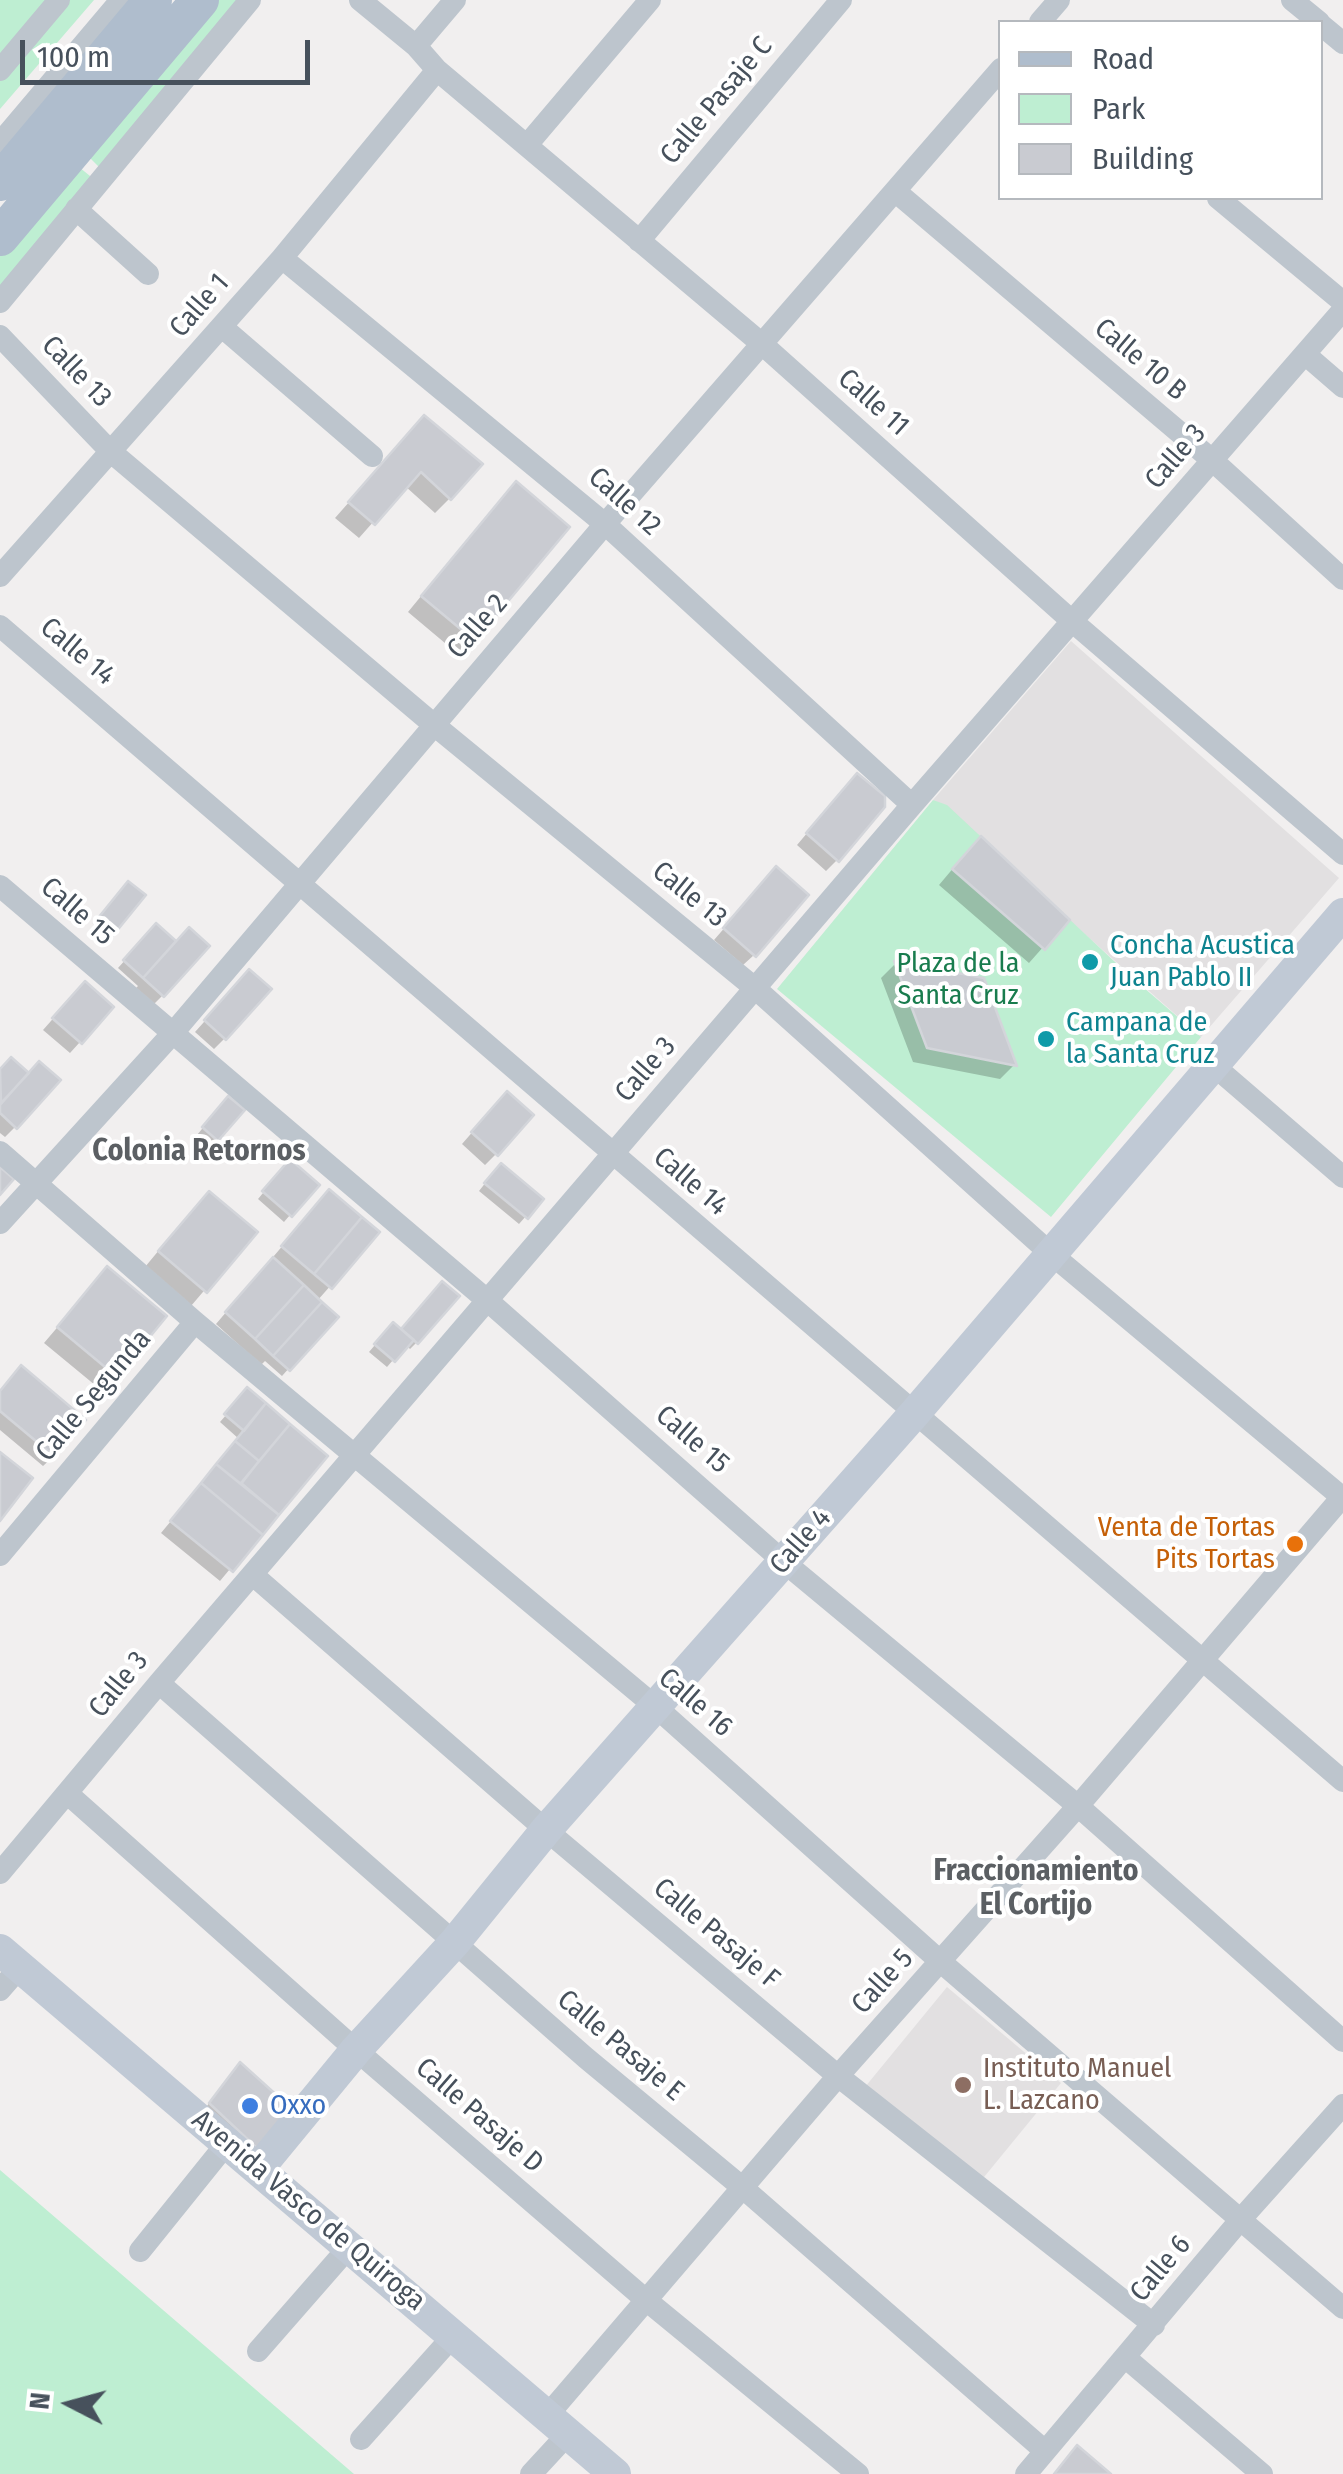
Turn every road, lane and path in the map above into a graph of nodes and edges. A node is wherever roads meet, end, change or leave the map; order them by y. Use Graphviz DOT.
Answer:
graph roads {
  1 [pos="59,0"];
  2 [pos="121,0"];
  3 [pos="153,0"];
  4 [pos="200,0"];
  5 [pos="250,0"];
  6 [pos="360,0"];
  7 [pos="455,0"];
  8 [pos="650,0"];
  9 [pos="841,0"];
  10 [pos="1059,0"];
  11 [pos="1292,0"];
  12 [pos="1042,20"];
  13 [pos="1316,20"];
  14 [pos="1323,25"];
  15 [pos="1343,42"];
  16 [pos="416,46"];
  17 [pos="0,70"];
  18 [pos="437,70"];
  19 [pos="998,71"];
  20 [pos="47,132"];
  21 [pos="0,143"];
  22 [pos="527,145"];
  23 [pos="101,178"];
  24 [pos="0,182"];
  25 [pos="894,191"];
  26 [pos="1220,200"];
  27 [pos="76,209"];
  28 [pos="0,238"];
  29 [pos="639,240"];
  30 [pos="282,258"];
  31 [pos="148,274"];
  32 [pos="0,302"];
  33 [pos="1343,302"];
  34 [pos="1343,310"];
  35 [pos="222,327"];
  36 [pos="0,336"];
  37 [pos="762,344"];
  38 [pos="1306,355"];
  39 [pos="1343,387"];
  40 [pos="110,451"];
  41 [pos="372,456"];
  42 [pos="1212,460"];
  43 [pos="605,524"];
  44 [pos="0,576"];
  45 [pos="1343,578"];
  46 [pos="1074,622"];
  47 [pos="0,626"];
  48 [pos="433,724"];
  49 [pos="912,805"];
  50 [pos="1343,854"];
  51 [pos="301,883"];
  52 [pos="0,886"];
  53 [pos="1343,914"];
  54 [pos="756,989"];
  55 [pos="173,1034"];
  56 [pos="1213,1065"];
  57 [pos="0,1152"];
  58 [pos="613,1154"];
  59 [pos="1343,1177"];
  60 [pos="36,1182"];
  61 [pos="0,1223"];
  62 [pos="1050,1253"];
  63 [pos="488,1301"];
  64 [pos="195,1322"];
  65 [pos="914,1414"];
  66 [pos="356,1454"];
  67 [pos="1343,1497"];
  68 [pos="0,1555"];
  69 [pos="784,1562"];
  70 [pos="253,1575"];
  71 [pos="1203,1660"];
  72 [pos="158,1683"];
  73 [pos="657,1708"];
  74 [pos="1343,1781"];
  75 [pos="68,1794"];
  76 [pos="1078,1806"];
  77 [pos="546,1830"];
  78 [pos="0,1873"];
  79 [pos="455,1942"];
  80 [pos="940,1962"];
  81 [pos="7,1969"];
  82 [pos="1343,2042"];
  83 [pos="356,2050"];
  84 [pos="838,2076"];
  85 [pos="1343,2104"];
  86 [pos="227,2143"];
  87 [pos="258,2169"];
  88 [pos="743,2188"];
  89 [pos="1241,2219"];
  90 [pos="349,2246"];
  91 [pos="140,2251"];
  92 [pos="646,2300"];
  93 [pos="1343,2308"];
  94 [pos="1154,2324"];
  95 [pos="454,2335"];
  96 [pos="258,2350"];
  97 [pos="1126,2358"];
  98 [pos="556,2426"];
  99 [pos="361,2439"];
  100 [pos="1045,2451"];
  101 [pos="531,2474"];
  102 [pos="615,2474"];
  103 [pos="858,2474"];
  104 [pos="1026,2474"];
  105 [pos="1262,2474"];
  1 -- 17 [label="street"];
  2 -- 20 [label="street"];
  3 -- 20 [label="main road"];
  4 -- 20 [label="main road"];
  5 -- 23 [label="street"];
  6 -- 16 [label="street, Calle 11"];
  7 -- 16 [label="street"];
  8 -- 22 [label="street"];
  9 -- 29 [label="street, Calle Pasaje C"];
  10 -- 12 [label="street"];
  11 -- 13 [label="street"];
  14 -- 15 [label="street"];
  16 -- 18 [label="street, Calle 11"];
  18 -- 22 [label="street, Calle 11"];
  18 -- 30 [label="street, Calle 1"];
  19 -- 25 [label="street, Calle 2"];
  20 -- 21 [label="street"];
  20 -- 23 [label="street"];
  20 -- 24 [label="main road"];
  20 -- 28 [label="main road"];
  22 -- 29 [label="street, Calle 11"];
  23 -- 27 [label="street"];
  25 -- 37 [label="street, Calle 2"];
  25 -- 42 [label="street, Calle 10 B"];
  26 -- 33 [label="street"];
  27 -- 31 [label="street"];
  27 -- 32 [label="street"];
  29 -- 37 [label="street, Calle 11"];
  30 -- 35 [label="street, Calle 1"];
  30 -- 43 [label="street, Calle 12"];
  34 -- 38 [label="street, Calle 3"];
  35 -- 40 [label="street, Calle 1"];
  35 -- 41 [label="street"];
  36 -- 40 [label="street, Calle 13"];
  37 -- 43 [label="street, Calle 2"];
  37 -- 46 [label="street, Calle 11"];
  38 -- 39 [label="street"];
  38 -- 42 [label="street, Calle 3"];
  40 -- 44 [label="street, Calle 1"];
  40 -- 48 [label="street, Calle 13"];
  42 -- 45 [label="street, Calle 10 B"];
  42 -- 46 [label="street, Calle 3"];
  43 -- 48 [label="street, Calle 2"];
  43 -- 49 [label="street, Calle 12"];
  46 -- 49 [label="street, Calle 3"];
  46 -- 50 [label="street, Calle 11"];
  47 -- 51 [label="street, Calle 14"];
  48 -- 51 [label="street, Calle 2"];
  48 -- 54 [label="street, Calle 13"];
  49 -- 54 [label="street, Calle 3"];
  51 -- 55 [label="street, Calle 2"];
  51 -- 58 [label="street, Calle 14"];
  52 -- 55 [label="street, Calle 15"];
  53 -- 56 [label="street, Calle 4"];
  54 -- 58 [label="street, Calle 3"];
  54 -- 62 [label="street, Calle 13"];
  55 -- 60 [label="street, Calle 2"];
  55 -- 63 [label="street, Calle 15"];
  56 -- 59 [label="street"];
  56 -- 62 [label="street, Calle 4"];
  57 -- 60 [label="street, Calle 16"];
  58 -- 63 [label="street, Calle 3"];
  58 -- 65 [label="street, Calle 14"];
  60 -- 61 [label="street, Calle 2"];
  60 -- 64 [label="street, Calle 16"];
  62 -- 65 [label="street, Calle 4"];
  62 -- 67 [label="street, Calle 13"];
  63 -- 66 [label="street, Calle 3"];
  63 -- 69 [label="street, Calle 15"];
  64 -- 66 [label="street, Calle 16"];
  64 -- 68 [label="street, Calle Segunda"];
  65 -- 69 [label="street, Calle 4"];
  65 -- 71 [label="street, Calle 14"];
  66 -- 70 [label="street, Calle 3"];
  66 -- 73 [label="street, Calle 16"];
  67 -- 71 [label="street, Calle 5"];
  69 -- 73 [label="street, Calle 4"];
  69 -- 76 [label="street, Calle 15"];
  70 -- 72 [label="street, Calle 3"];
  70 -- 77 [label="street, Calle Pasaje F"];
  71 -- 74 [label="street, Calle 14"];
  71 -- 76 [label="street, Calle 5"];
  72 -- 75 [label="street, Calle 3"];
  72 -- 79 [label="street, Calle Pasaje E"];
  73 -- 77 [label="street, Calle 4"];
  73 -- 80 [label="street, Calle 16"];
  75 -- 78 [label="street, Calle 3"];
  75 -- 83 [label="street, Calle Pasaje D"];
  76 -- 80 [label="street, Calle 5"];
  76 -- 82 [label="street, Calle 15"];
  77 -- 79 [label="street, Calle 4"];
  77 -- 84 [label="street, Calle Pasaje F"];
  79 -- 83 [label="street, Calle 4"];
  79 -- 88 [label="street, Calle Pasaje E"];
  80 -- 84 [label="street, Calle 5"];
  80 -- 89 [label="street, Calle 16"];
  81 -- 86 [label="street, Avenida Vasco de Quiroga"];
  83 -- 87 [label="street, Calle 4"];
  83 -- 92 [label="street, Calle Pasaje D"];
  84 -- 88 [label="street, Calle 5"];
  84 -- 94 [label="street, Calle Pasaje F"];
  85 -- 89 [label="street, Calle 6"];
  86 -- 87 [label="street, Avenida Vasco de Quiroga"];
  86 -- 91 [label="street"];
  87 -- 90 [label="street, Avenida Vasco de Quiroga"];
  88 -- 92 [label="street, Calle 5"];
  88 -- 100 [label="street, Calle Pasaje E"];
  89 -- 93 [label="street, Calle 16"];
  89 -- 94 [label="street, Calle 6"];
  90 -- 95 [label="street, Avenida Vasco de Quiroga"];
  90 -- 96 [label="street"];
  92 -- 98 [label="street, Calle 5"];
  92 -- 103 [label="street, Calle Pasaje D"];
  94 -- 97 [label="street, Calle 6"];
  95 -- 98 [label="street, Avenida Vasco de Quiroga"];
  95 -- 99 [label="street"];
  97 -- 100 [label="street, Calle 6"];
  97 -- 105 [label="street"];
  98 -- 101 [label="street, Calle 5"];
  98 -- 102 [label="street, Avenida Vasco de Quiroga"];
  100 -- 104 [label="street, Calle 6"];
}
